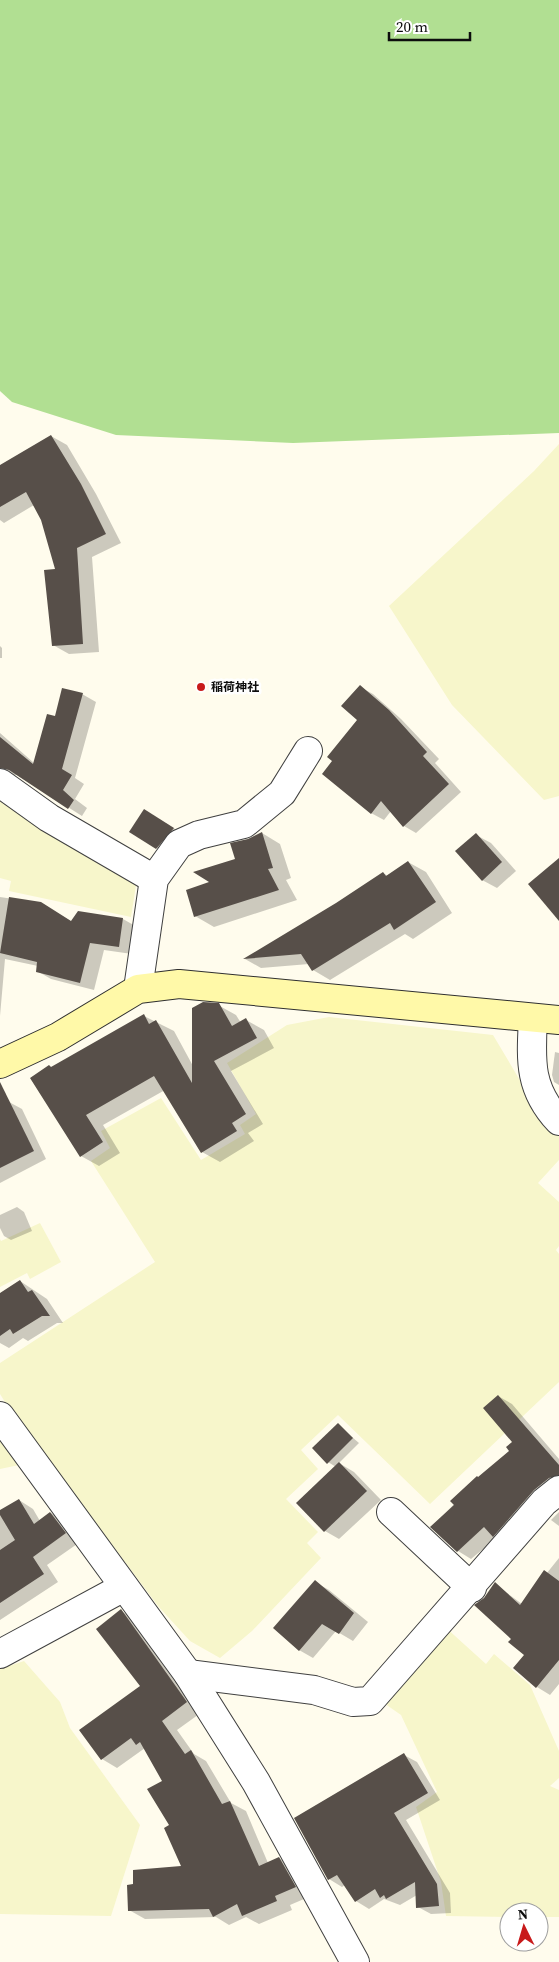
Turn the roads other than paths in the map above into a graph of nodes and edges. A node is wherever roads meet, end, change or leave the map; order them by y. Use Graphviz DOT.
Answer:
graph roads {
  1 [pos="308,751"];
  2 [pos="0,783"];
  3 [pos="154,878"];
  4 [pos="138,988"];
  5 [pos="546,1019"];
  6 [pos="0,1064"];
  7 [pos="559,1121"];
  8 [pos="0,1416"];
  9 [pos="559,1490"];
  10 [pos="391,1512"];
  11 [pos="124,1587"];
  12 [pos="472,1588"];
  13 [pos="0,1654"];
  14 [pos="188,1674"];
  15 [pos="355,1962"];
  1 -- 3 [label="street"];
  2 -- 3 [label="street"];
  3 -- 4 [label="street"];
  4 -- 5 [label="street"];
  4 -- 6 [label="street"];
  5 -- 7 [label="street"];
  8 -- 11 [label="street"];
  9 -- 12 [label="street"];
  10 -- 12 [label="street"];
  11 -- 13 [label="street"];
  11 -- 14 [label="street"];
  12 -- 14 [label="street"];
  14 -- 15 [label="street"];
}
